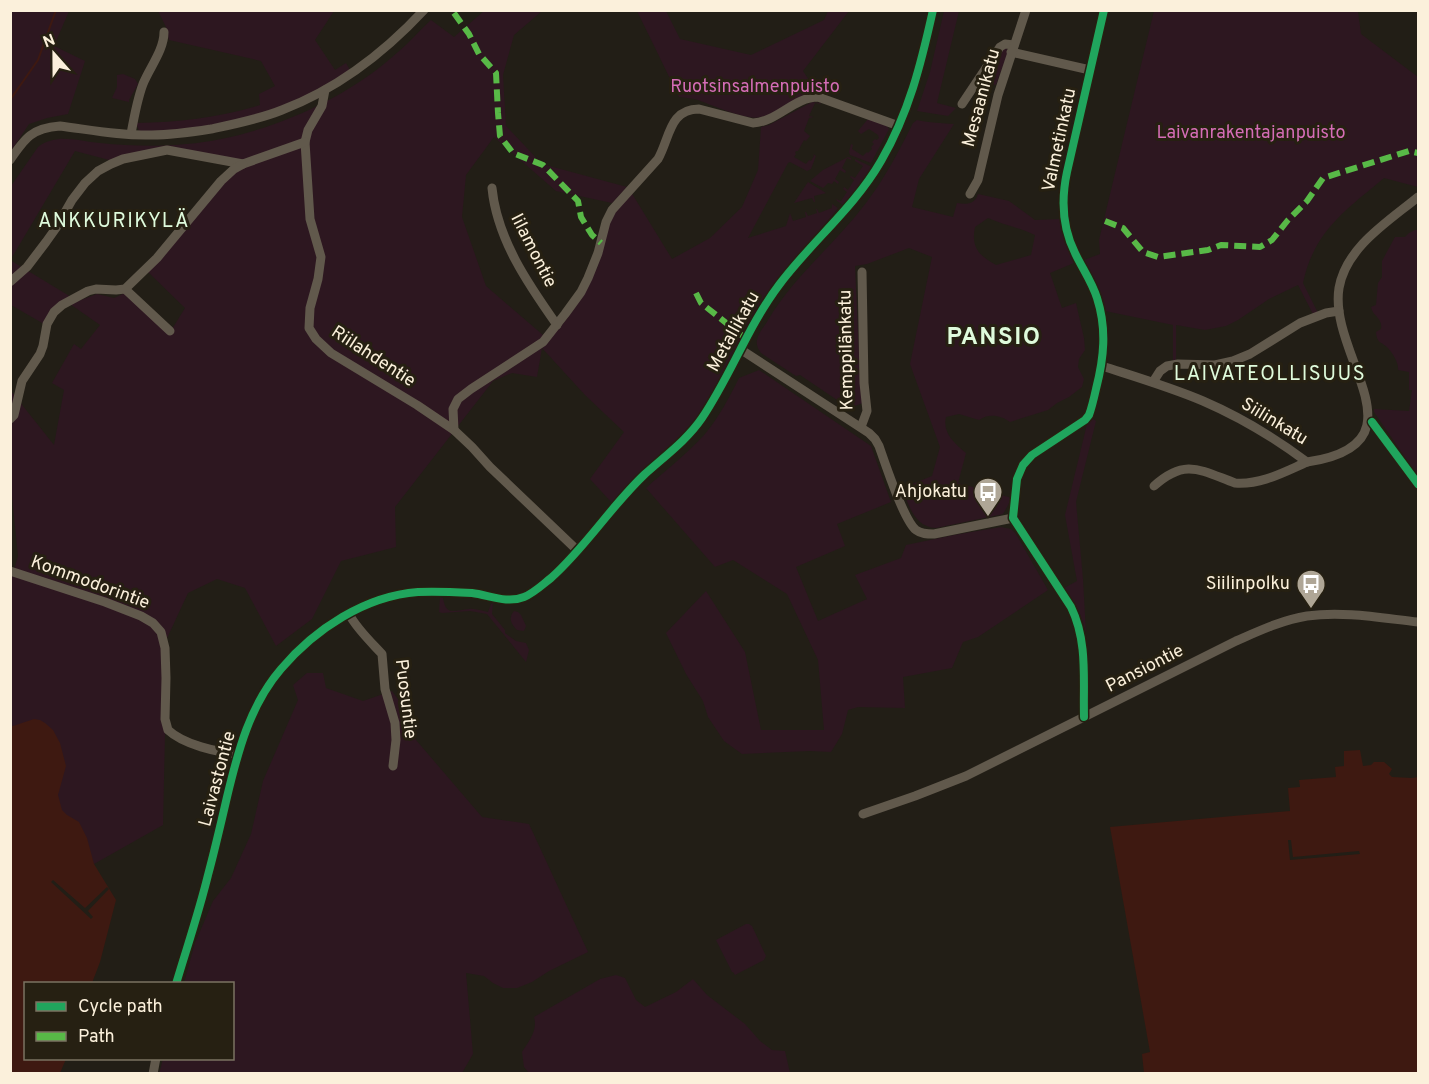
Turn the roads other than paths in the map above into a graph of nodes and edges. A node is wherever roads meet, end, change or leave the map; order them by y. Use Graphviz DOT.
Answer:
graph roads {
  1 [pos="424,10"];
  2 [pos="933,10"];
  3 [pos="1026,10"];
  4 [pos="1104,10"];
  5 [pos="164,32"];
  6 [pos="1013,48"];
  7 [pos="1090,70"];
  8 [pos="325,90"];
  9 [pos="962,104"];
  10 [pos="899,126"];
  11 [pos="130,134"];
  12 [pos="305,142"];
  13 [pos="10,160"];
  14 [pos="243,164"];
  15 [pos="492,188"];
  16 [pos="970,194"];
  17 [pos="1419,196"];
  18 [pos="862,272"];
  19 [pos="10,282"];
  20 [pos="125,289"];
  21 [pos="1340,311"];
  22 [pos="557,325"];
  23 [pos="170,331"];
  24 [pos="740,349"];
  25 [pos="1102,366"];
  26 [pos="1153,382"];
  27 [pos="10,419"];
  28 [pos="861,427"];
  29 [pos="454,430"];
  30 [pos="1307,462"];
  31 [pos="1154,486"];
  32 [pos="1013,518"];
  33 [pos="578,551"];
  34 [pos="10,571"];
  35 [pos="520,599"];
  36 [pos="348,614"];
  37 [pos="1419,622"];
  38 [pos="1084,717"];
  39 [pos="238,754"];
  40 [pos="393,766"];
  41 [pos="862,814"];
  42 [pos="177,982"];
  1 -- 8 [label="street"];
  2 -- 10 [label="street, Metallikatu"];
  3 -- 6 [label="street, Mesaanikatu"];
  4 -- 7 [label="street, Valmetinkatu"];
  5 -- 11 [label="street"];
  6 -- 7 [label="street"];
  6 -- 9 [label="street"];
  6 -- 16 [label="street, Mesaanikatu"];
  7 -- 25 [label="street, Valmetinkatu"];
  8 -- 11 [label="street"];
  8 -- 12 [label="street, Riilahdentie"];
  10 -- 22 [label="street"];
  10 -- 24 [label="street, Metallikatu"];
  11 -- 13 [label="street"];
  12 -- 14 [label="street"];
  12 -- 29 [label="street, Riilahdentie"];
  14 -- 19 [label="street"];
  14 -- 20 [label="street"];
  15 -- 22 [label="street, Iilamontie"];
  17 -- 21 [label="street, Siilinkatu"];
  18 -- 28 [label="street, Kemppilänkatu"];
  20 -- 23 [label="street"];
  20 -- 27 [label="street"];
  21 -- 26 [label="street"];
  21 -- 30 [label="street, Siilinkatu"];
  22 -- 29 [label="street"];
  24 -- 28 [label="street"];
  24 -- 33 [label="street, Metallikatu"];
  25 -- 26 [label="street, Siilinkatu"];
  25 -- 32 [label="street, Valmetinkatu"];
  26 -- 30 [label="street, Siilinkatu"];
  28 -- 32 [label="street"];
  29 -- 33 [label="street, Riilahdentie"];
  30 -- 31 [label="street"];
  32 -- 38 [label="street"];
  33 -- 35 [label="street, Metallikatu"];
  34 -- 39 [label="street, Kommodorintie"];
  35 -- 36 [label="street, Laivastontie"];
  36 -- 39 [label="street, Laivastontie"];
  36 -- 40 [label="street, Puosuntie"];
  37 -- 38 [label="street, Pansiontie"];
  38 -- 41 [label="street, Pansiontie"];
  39 -- 42 [label="street, Laivastontie"];
}
